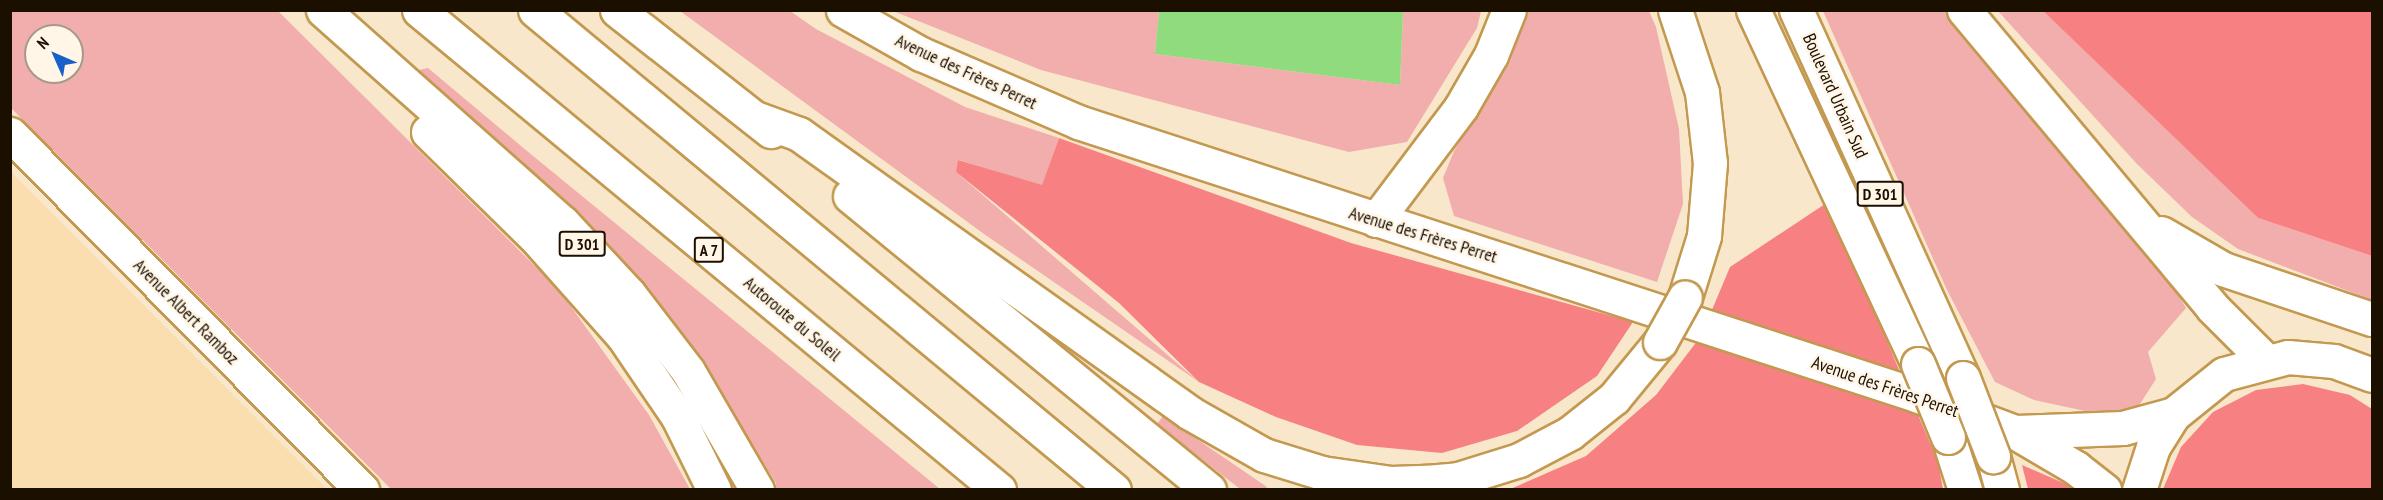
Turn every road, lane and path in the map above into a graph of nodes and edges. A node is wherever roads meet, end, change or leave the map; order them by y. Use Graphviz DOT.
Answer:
graph roads {
  1 [pos="323,10"];
  2 [pos="419,10"];
  3 [pos="535,10"];
  4 [pos="617,10"];
  5 [pos="843,10"];
  6 [pos="1509,10"];
  7 [pos="1675,10"];
  8 [pos="1753,10"];
  9 [pos="1796,10"];
  10 [pos="1964,10"];
  11 [pos="358,42"];
  12 [pos="755,118"];
  13 [pos="10,134"];
  14 [pos="2139,219"];
  15 [pos="1376,220"];
  16 [pos="2373,319"];
  17 [pos="2265,360"];
  18 [pos="2373,375"];
  19 [pos="2174,414"];
  20 [pos="2014,432"];
  21 [pos="362,489"];
  22 [pos="714,489"];
  23 [pos="757,489"];
  24 [pos="999,489"];
  25 [pos="1114,489"];
  26 [pos="1209,489"];
  27 [pos="1965,489"];
  28 [pos="2002,489"];
  29 [pos="2104,489"];
  30 [pos="2139,489"];
  1 -- 11 [label="main road, D 301"];
  2 -- 24 [label="main road, Autoroute du Soleil / A 7"];
  3 -- 25 [label="main road"];
  4 -- 12 [label="main road"];
  5 -- 15 [label="main road, Avenue des Frères Perret"];
  6 -- 15 [label="main road"];
  7 -- 12 [label="main road, bridge"];
  8 -- 27 [label="main road, D 301, bridge"];
  9 -- 28 [label="main road, Boulevard Urbain Sud / D 301, bridge"];
  10 -- 14 [label="main road"];
  11 -- 22 [label="main road"];
  11 -- 23 [label="main road, D 301"];
  12 -- 26 [label="main road"];
  13 -- 21 [label="main road, Avenue Albert Ramboz"];
  14 -- 16 [label="main road"];
  14 -- 17 [label="main road"];
  15 -- 20 [label="main road, Avenue des Frères Perret"];
  17 -- 18 [label="main road"];
  17 -- 19 [label="main road"];
  19 -- 20 [label="main road"];
  19 -- 30 [label="main road"];
  20 -- 29 [label="main road"];
}
